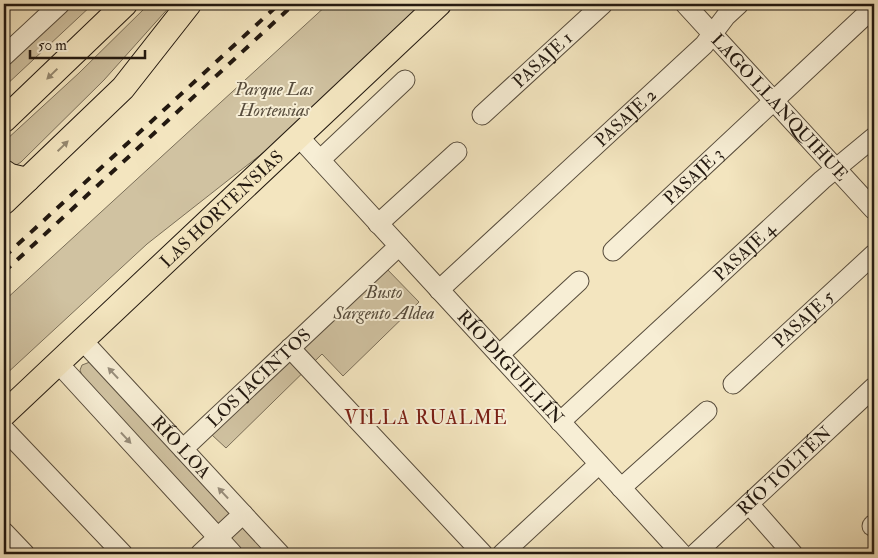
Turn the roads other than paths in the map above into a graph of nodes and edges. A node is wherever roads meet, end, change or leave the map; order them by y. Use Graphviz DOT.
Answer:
graph roads {
  1 [pos="124,4"];
  2 [pos="189,4"];
  3 [pos="439,4"];
  4 [pos="603,4"];
  5 [pos="685,4"];
  6 [pos="739,4"];
  7 [pos="57,5"];
  8 [pos="874,7"];
  9 [pos="712,34"];
  10 [pos="4,56"];
  11 [pos="405,80"];
  12 [pos="24,101"];
  13 [pos="774,101"];
  14 [pos="482,115"];
  15 [pos="4,120"];
  16 [pos="4,131"];
  17 [pos="298,136"];
  18 [pos="874,137"];
  19 [pos="458,152"];
  20 [pos="320,160"];
  21 [pos="836,169"];
  22 [pos="4,172"];
  23 [pos="27,180"];
  24 [pos="4,202"];
  25 [pos="874,210"];
  26 [pos="378,224"];
  27 [pos="399,246"];
  28 [pos="613,251"];
  29 [pos="874,254"];
  30 [pos="579,282"];
  31 [pos="439,290"];
  32 [pos="82,340"];
  33 [pos="290,348"];
  34 [pos="499,355"];
  35 [pos="58,363"];
  36 [pos="733,384"];
  37 [pos="874,387"];
  38 [pos="707,411"];
  39 [pos="4,414"];
  40 [pos="560,422"];
  41 [pos="4,429"];
  42 [pos="183,448"];
  43 [pos="599,464"];
  44 [pos="622,488"];
  45 [pos="748,504"];
  46 [pos="243,514"];
  47 [pos="4,532"];
  48 [pos="218,538"];
  49 [pos="25,554"];
  50 [pos="123,554"];
  51 [pos="200,554"];
  52 [pos="233,554"];
  53 [pos="280,554"];
  54 [pos="483,554"];
  55 [pos="502,554"];
  56 [pos="682,554"];
  57 [pos="694,554"];
  58 [pos="793,554"];
  1 -- 12 [label="main road, one-way"];
  23 -- 2 [label="main road, one-way"];
  3 -- 17 [label="main road, LAS HORTENSIAS"];
  4 -- 14 [label="street, PASAJE 1"];
  5 -- 9 [label="street, LAGO LLANQUIHUE"];
  6 -- 9 [label="street, PASAJE 2"];
  7 -- 10 [label="street"];
  8 -- 13 [label="street, PASAJE 3"];
  9 -- 13 [label="street, LAGO LLANQUIHUE"];
  9 -- 31 [label="street, PASAJE 2"];
  11 -- 20 [label="street"];
  12 -- 15 [label="main road"];
  12 -- 16 [label="main road"];
  13 -- 21 [label="street, LAGO LLANQUIHUE"];
  13 -- 28 [label="street, PASAJE 3"];
  17 -- 20 [label="street, RÍO DIGUILLÍN"];
  17 -- 32 [label="main road, LAS HORTENSIAS"];
  18 -- 21 [label="street, PASAJE 4"];
  19 -- 26 [label="street"];
  20 -- 26 [label="street, RÍO DIGUILLÍN"];
  21 -- 25 [label="street, LAGO LLANQUIHUE"];
  21 -- 40 [label="street, PASAJE 4"];
  22 -- 23 [label="main road"];
  23 -- 24 [label="main road"];
  26 -- 27 [label="street, RÍO DIGUILLÍN"];
  27 -- 31 [label="street, RÍO DIGUILLÍN"];
  27 -- 33 [label="street, LOS JACINTOS"];
  29 -- 36 [label="street, PASAJE 5"];
  30 -- 34 [label="street"];
  31 -- 34 [label="street, RÍO DIGUILLÍN"];
  32 -- 35 [label="main road, LAS HORTENSIAS"];
  42 -- 32 [label="street, RÍO LOA, one-way"];
  33 -- 42 [label="street, LOS JACINTOS"];
  33 -- 54 [label="street"];
  34 -- 40 [label="street, RÍO DIGUILLÍN"];
  35 -- 39 [label="main road, LAS HORTENSIAS"];
  35 -- 48 [label="street, RÍO LOA, one-way"];
  37 -- 45 [label="street, RÍO TOLTÉN"];
  38 -- 44 [label="street"];
  40 -- 43 [label="street, RÍO DIGUILLÍN"];
  41 -- 50 [label="street"];
  46 -- 42 [label="street, RÍO LOA, one-way"];
  43 -- 44 [label="street, RÍO DIGUILLÍN"];
  43 -- 55 [label="street"];
  44 -- 56 [label="street, RÍO DIGUILLÍN"];
  45 -- 57 [label="street, RÍO TOLTÉN"];
  45 -- 58 [label="street"];
  46 -- 48 [label="street"];
  46 -- 53 [label="street, RÍO LOA"];
  47 -- 49 [label="street"];
  48 -- 51 [label="street"];
  48 -- 52 [label="street, RÍO LOA"];
}
